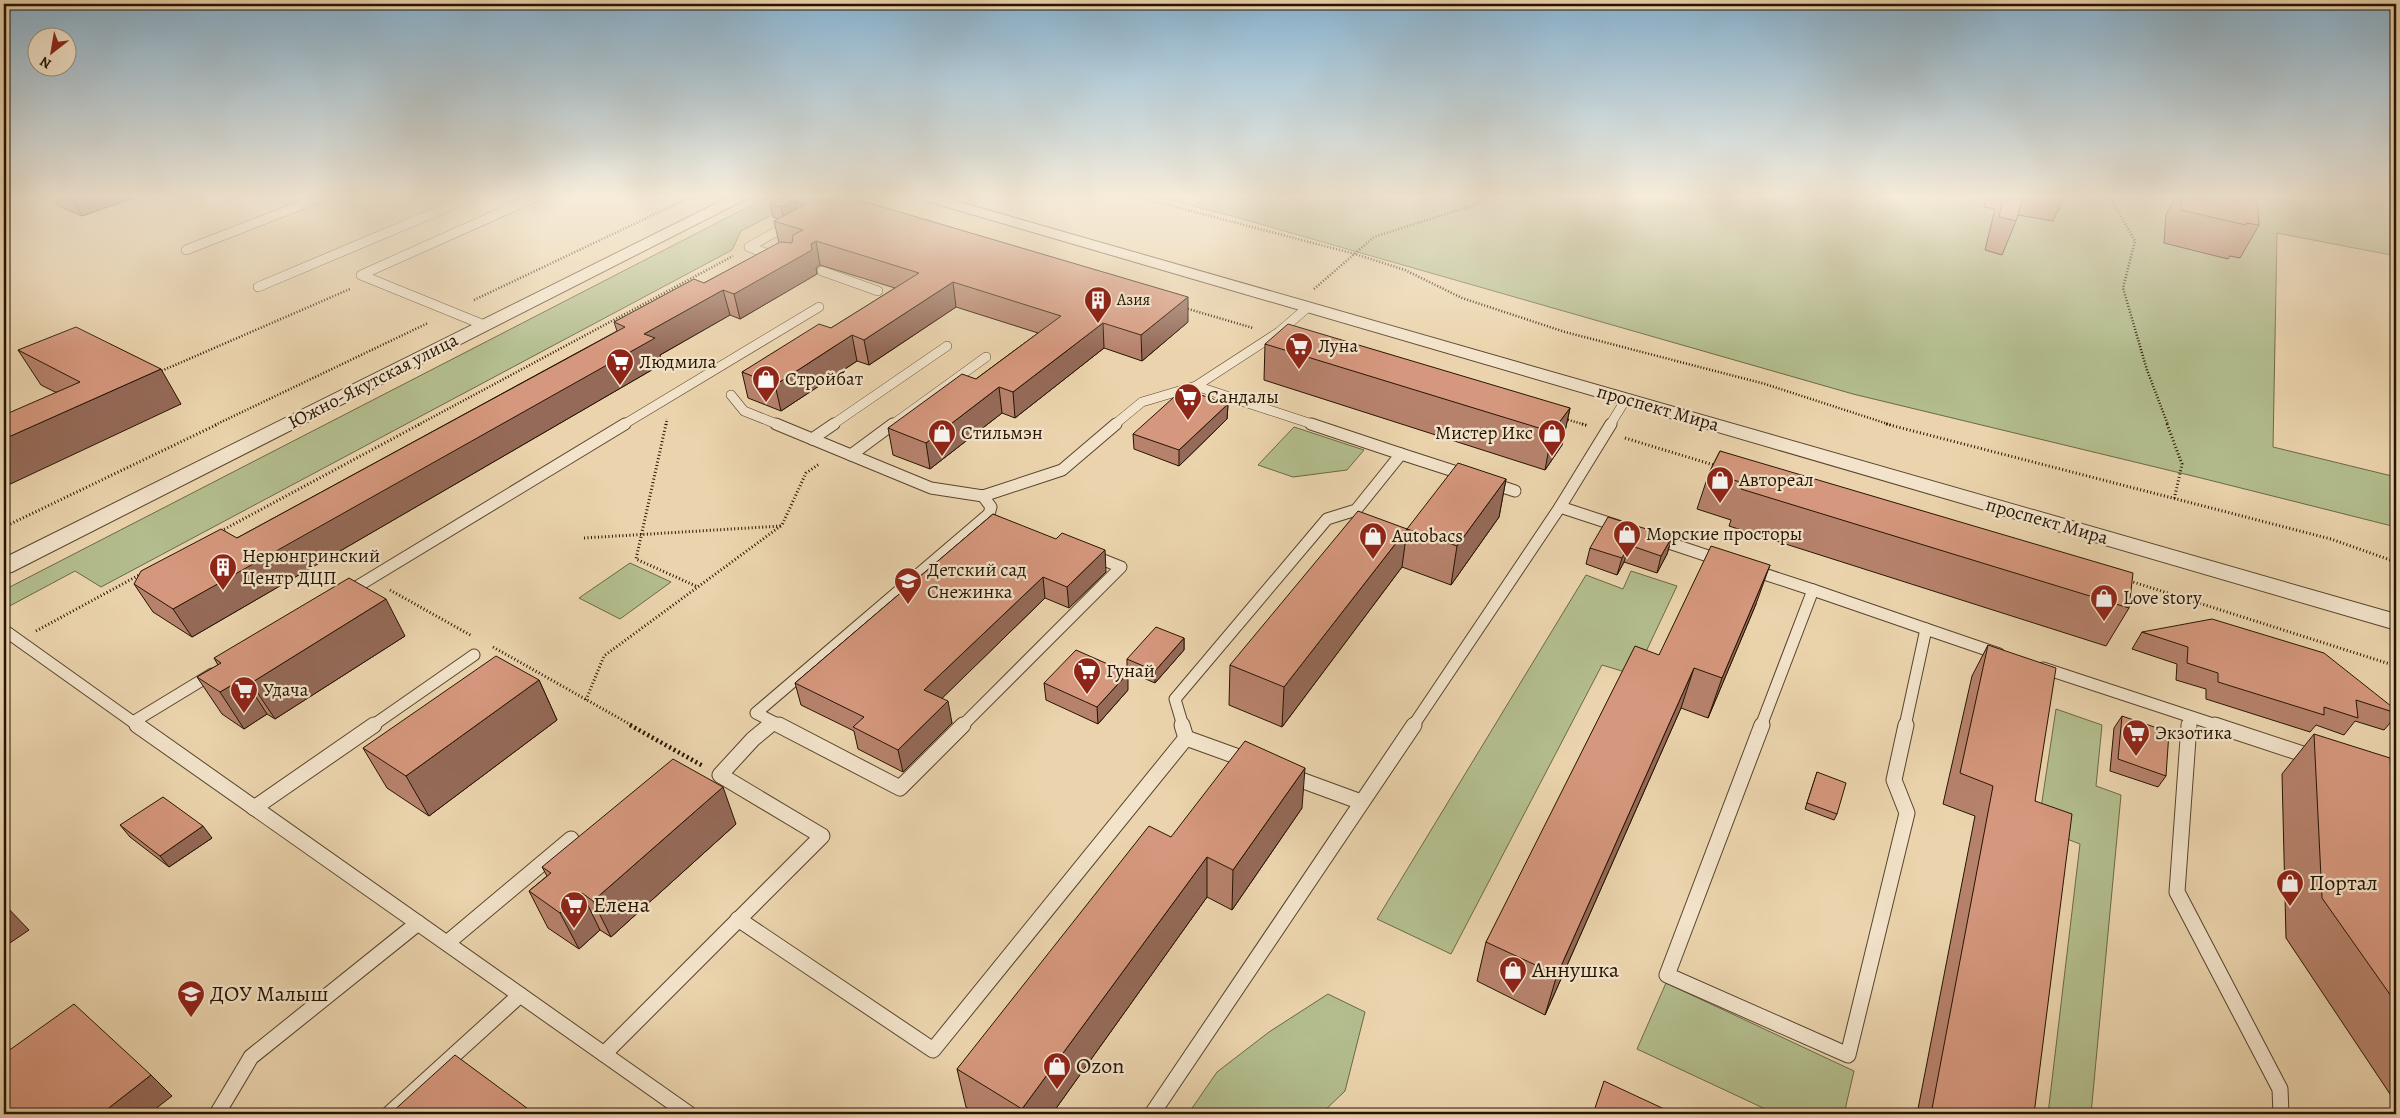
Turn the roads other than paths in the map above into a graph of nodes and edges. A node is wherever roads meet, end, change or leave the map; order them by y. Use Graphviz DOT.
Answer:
graph roads {
  1 [pos="193,247"];
  2 [pos="351,247"];
  3 [pos="422,247"];
  4 [pos="638,247"];
  5 [pos="750,247"];
  6 [pos="1104,247"];
  7 [pos="186,250"];
  8 [pos="784,259"];
  9 [pos="822,272"];
  10 [pos="258,287"];
  11 [pos="878,290"];
  12 [pos="1303,305"];
  13 [pos="819,307"];
  14 [pos="484,325"];
  15 [pos="947,346"];
  16 [pos="986,357"];
  17 [pos="1196,386"];
  18 [pos="731,395"];
  19 [pos="1626,399"];
  20 [pos="812,438"];
  21 [pos="1401,454"];
  22 [pos="851,455"];
  23 [pos="1515,491"];
  24 [pos="983,496"];
  25 [pos="1560,507"];
  26 [pos="1077,550"];
  27 [pos="4,567"];
  28 [pos="1813,590"];
  29 [pos="336,599"];
  30 [pos="2396,622"];
  31 [pos="1926,629"];
  32 [pos="4,630"];
  33 [pos="474,656"];
  34 [pos="2011,658"];
  35 [pos="2030,664"];
  36 [pos="226,666"];
  37 [pos="2190,718"];
  38 [pos="133,722"];
  39 [pos="773,722"];
  40 [pos="1186,738"];
  41 [pos="2321,760"];
  42 [pos="1260,765"];
  43 [pos="1278,772"];
  44 [pos="1361,802"];
  45 [pos="254,808"];
  46 [pos="571,839"];
  47 [pos="738,919"];
  48 [pos="418,923"];
  49 [pos="446,943"];
  50 [pos="520,995"];
  51 [pos="604,1054"];
  52 [pos="217,1114"];
  53 [pos="389,1114"];
  54 [pos="689,1114"];
  55 [pos="1152,1114"];
  56 [pos="2281,1114"];
  1 -- 7 [label="lane"];
  2 -- 10 [label="lane"];
  3 -- 14 [label="lane"];
  4 -- 14 [label="street, Южно-Якутская улица"];
  5 -- 8 [label="lane"];
  6 -- 12 [label="street, проспект Мира"];
  9 -- 11 [label="lane"];
  12 -- 17 [label="lane"];
  12 -- 19 [label="street, проспект Мира"];
  13 -- 29 [label="lane"];
  14 -- 27 [label="street, Южно-Якутская улица"];
  15 -- 20 [label="lane"];
  16 -- 22 [label="lane"];
  17 -- 21 [label="lane"];
  17 -- 24 [label="lane"];
  18 -- 20 [label="lane"];
  19 -- 25 [label="lane"];
  19 -- 30 [label="street, проспект Мира"];
  20 -- 22 [label="lane"];
  21 -- 23 [label="lane"];
  21 -- 40 [label="lane"];
  22 -- 24 [label="lane"];
  24 -- 39 [label="lane"];
  25 -- 28 [label="lane"];
  25 -- 44 [label="lane"];
  26 -- 39 [label="lane"];
  28 -- 31 [label="lane"];
  28 -- 31 [label="lane"];
  31 -- 34 [label="lane"];
  32 -- 38 [label="lane"];
  33 -- 45 [label="lane"];
  35 -- 37 [label="lane"];
  36 -- 38 [label="lane"];
  37 -- 41 [label="lane"];
  37 -- 56 [label="lane"];
  38 -- 45 [label="lane"];
  39 -- 47 [label="lane"];
  40 -- 42 [label="lane"];
  40 -- 47 [label="lane"];
  43 -- 44 [label="lane"];
  44 -- 55 [label="lane"];
  45 -- 48 [label="lane"];
  46 -- 49 [label="lane"];
  47 -- 51 [label="lane"];
  48 -- 49 [label="lane"];
  48 -- 52 [label="lane"];
  49 -- 50 [label="lane"];
  50 -- 51 [label="lane"];
  50 -- 53 [label="lane"];
  51 -- 54 [label="lane"];
}
